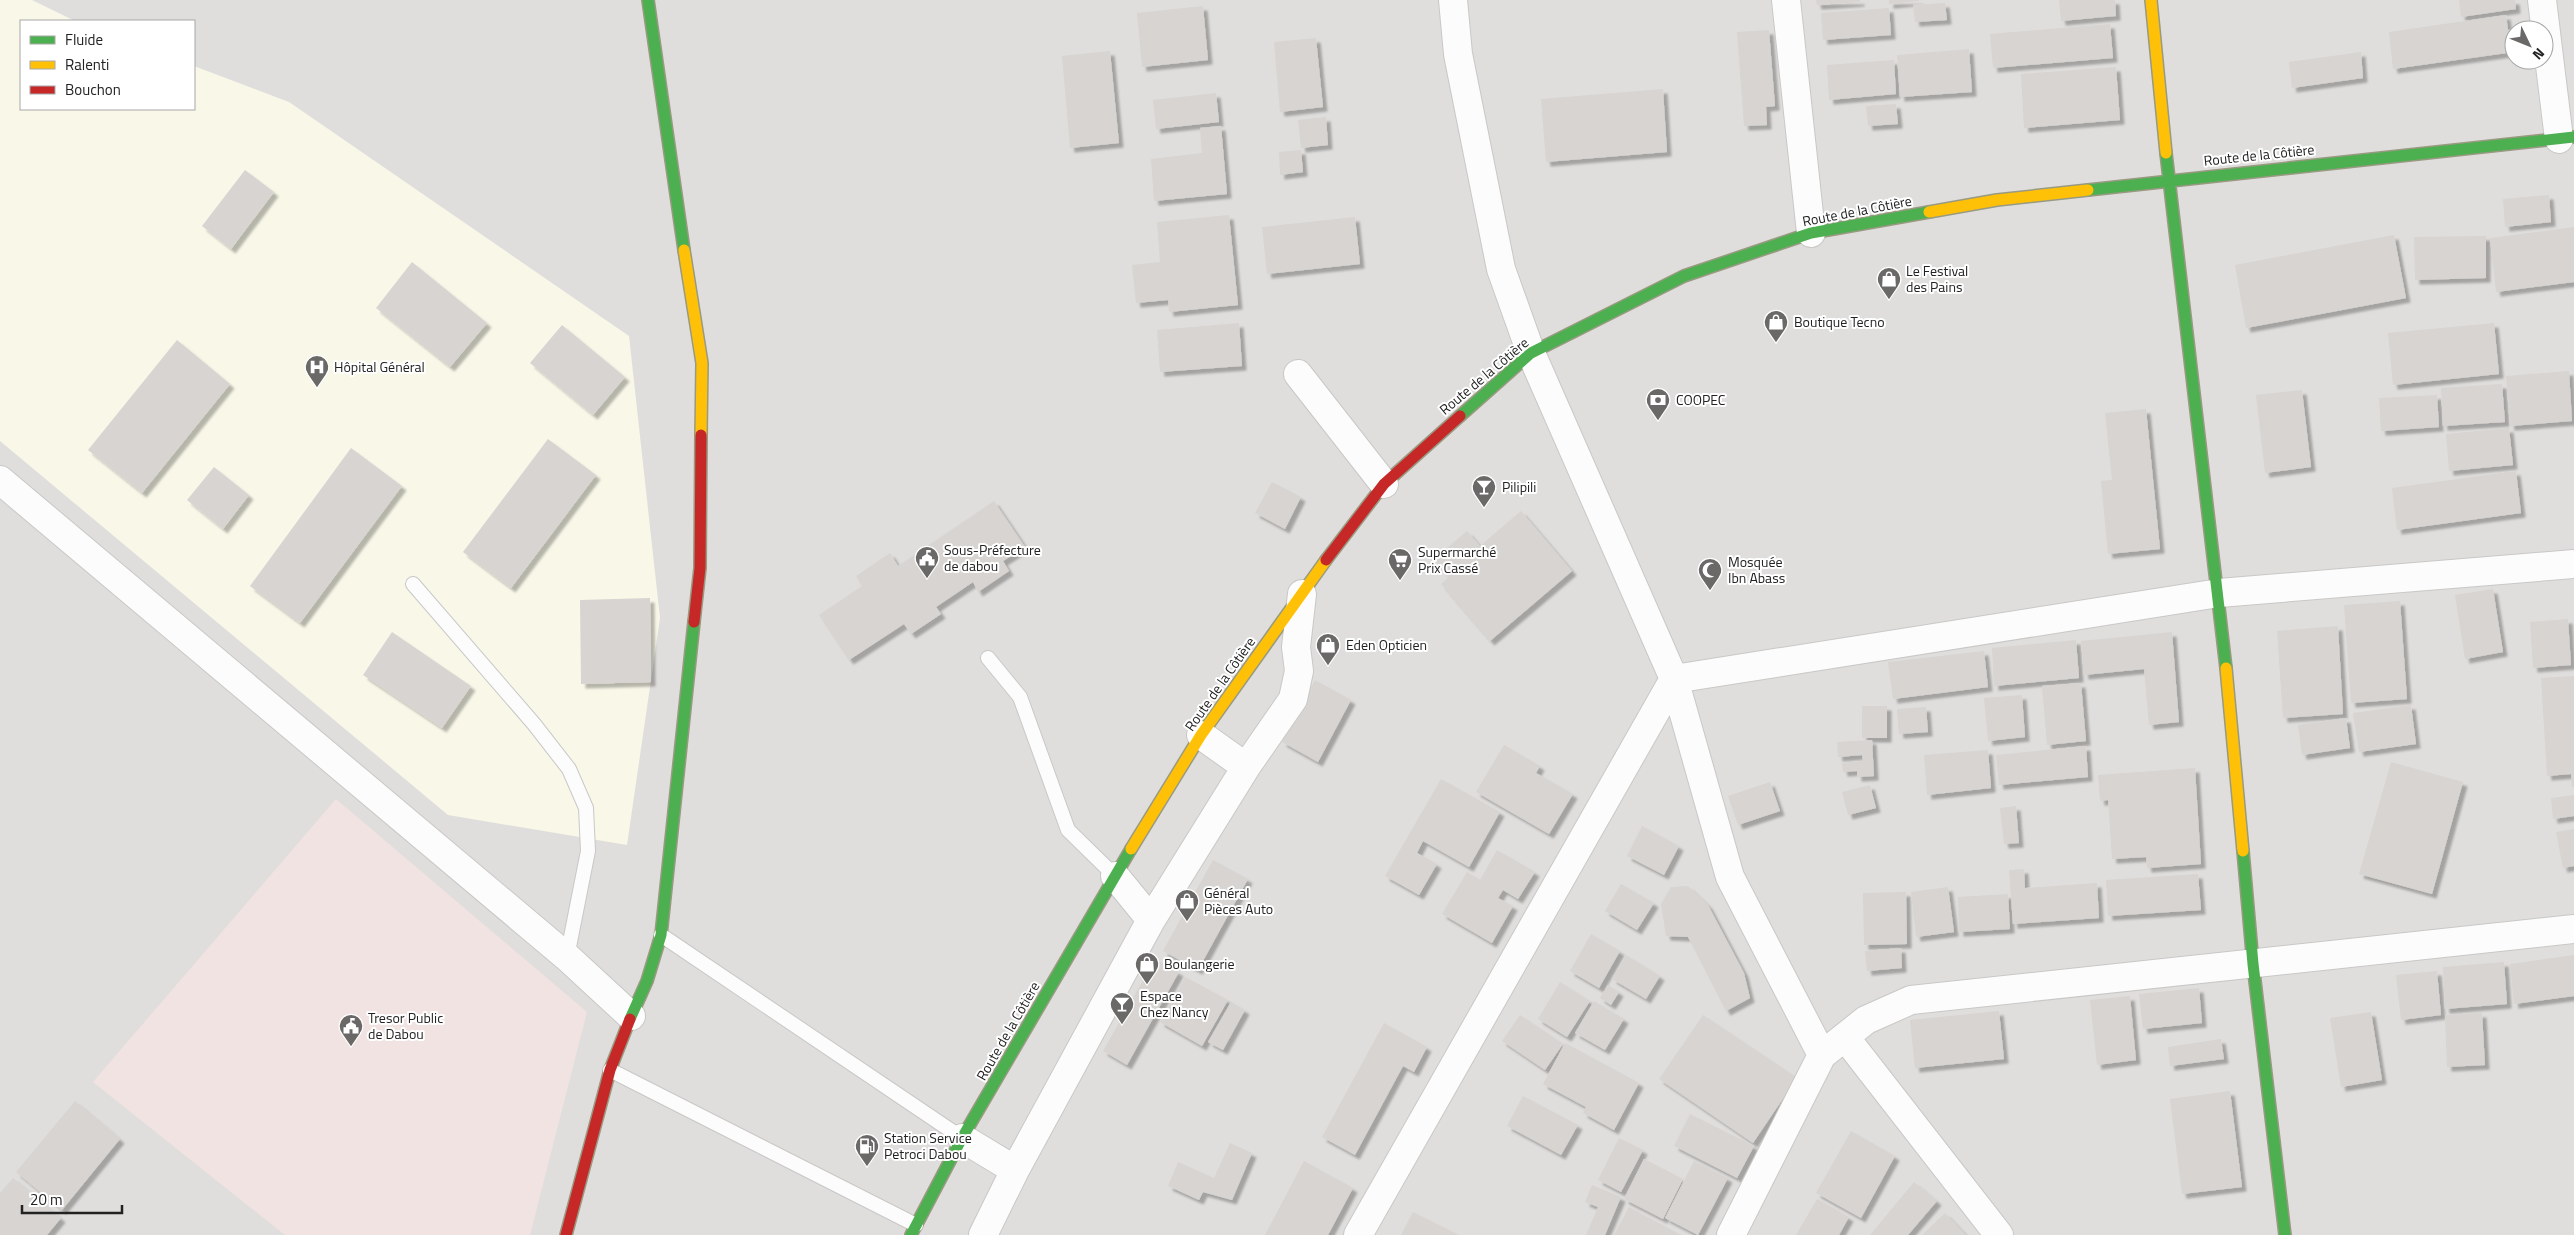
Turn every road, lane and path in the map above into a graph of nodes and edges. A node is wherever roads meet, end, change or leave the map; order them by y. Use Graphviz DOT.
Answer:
graph roads {
  1 [pos="648,0"];
  2 [pos="1453,0"];
  3 [pos="1786,0"];
  4 [pos="2151,0"];
  5 [pos="2542,0"];
  6 [pos="2566,138"];
  7 [pos="2169,180"];
  8 [pos="1811,233"];
  9 [pos="1531,353"];
  10 [pos="1298,374"];
  11 [pos="0,480"];
  12 [pos="1384,484"];
  13 [pos="2574,564"];
  14 [pos="413,584"];
  15 [pos="2219,592"];
  16 [pos="1302,594"];
  17 [pos="988,658"];
  18 [pos="1674,678"];
  19 [pos="1201,735"];
  20 [pos="1246,767"];
  21 [pos="1115,876"];
  22 [pos="1151,920"];
  23 [pos="2574,929"];
  24 [pos="661,935"];
  25 [pos="567,957"];
  26 [pos="2253,964"];
  27 [pos="630,1016"];
  28 [pos="1845,1036"];
  29 [pos="1822,1055"];
  30 [pos="610,1070"];
  31 [pos="962,1138"];
  32 [pos="1015,1170"];
  33 [pos="914,1230"];
  34 [pos="566,1235"];
  35 [pos="983,1235"];
  36 [pos="1358,1235"];
  37 [pos="1731,1235"];
  38 [pos="1999,1235"];
  39 [pos="2285,1235"];
  1 -- 24 [label="street"];
  2 -- 9 [label="street"];
  3 -- 8 [label="street"];
  4 -- 7 [label="street"];
  5 -- 6 [label="street"];
  6 -- 7 [label="street, Route de la Côtière"];
  7 -- 8 [label="street, Route de la Côtière"];
  7 -- 15 [label="street"];
  8 -- 9 [label="street, Route de la Côtière"];
  9 -- 12 [label="street, Route de la Côtière"];
  9 -- 18 [label="street"];
  10 -- 12 [label="street"];
  11 -- 25 [label="street"];
  12 -- 16 [label="street, Route de la Côtière"];
  13 -- 15 [label="street"];
  14 -- 25 [label="lane"];
  15 -- 18 [label="street"];
  15 -- 26 [label="street"];
  16 -- 19 [label="street, Route de la Côtière"];
  16 -- 20 [label="street"];
  17 -- 21 [label="lane"];
  18 -- 29 [label="street"];
  18 -- 36 [label="street"];
  19 -- 20 [label="street"];
  19 -- 21 [label="street, Route de la Côtière"];
  20 -- 22 [label="street"];
  21 -- 22 [label="street"];
  21 -- 31 [label="street, Route de la Côtière"];
  22 -- 32 [label="street"];
  23 -- 26 [label="street"];
  24 -- 27 [label="street"];
  24 -- 31 [label="lane"];
  25 -- 27 [label="street"];
  26 -- 28 [label="street"];
  26 -- 39 [label="street"];
  27 -- 30 [label="street"];
  28 -- 29 [label="street"];
  28 -- 38 [label="street"];
  29 -- 37 [label="street"];
  30 -- 33 [label="lane"];
  30 -- 34 [label="street"];
  31 -- 32 [label="street"];
  31 -- 33 [label="street, Route de la Côtière"];
  32 -- 35 [label="street"];
}
